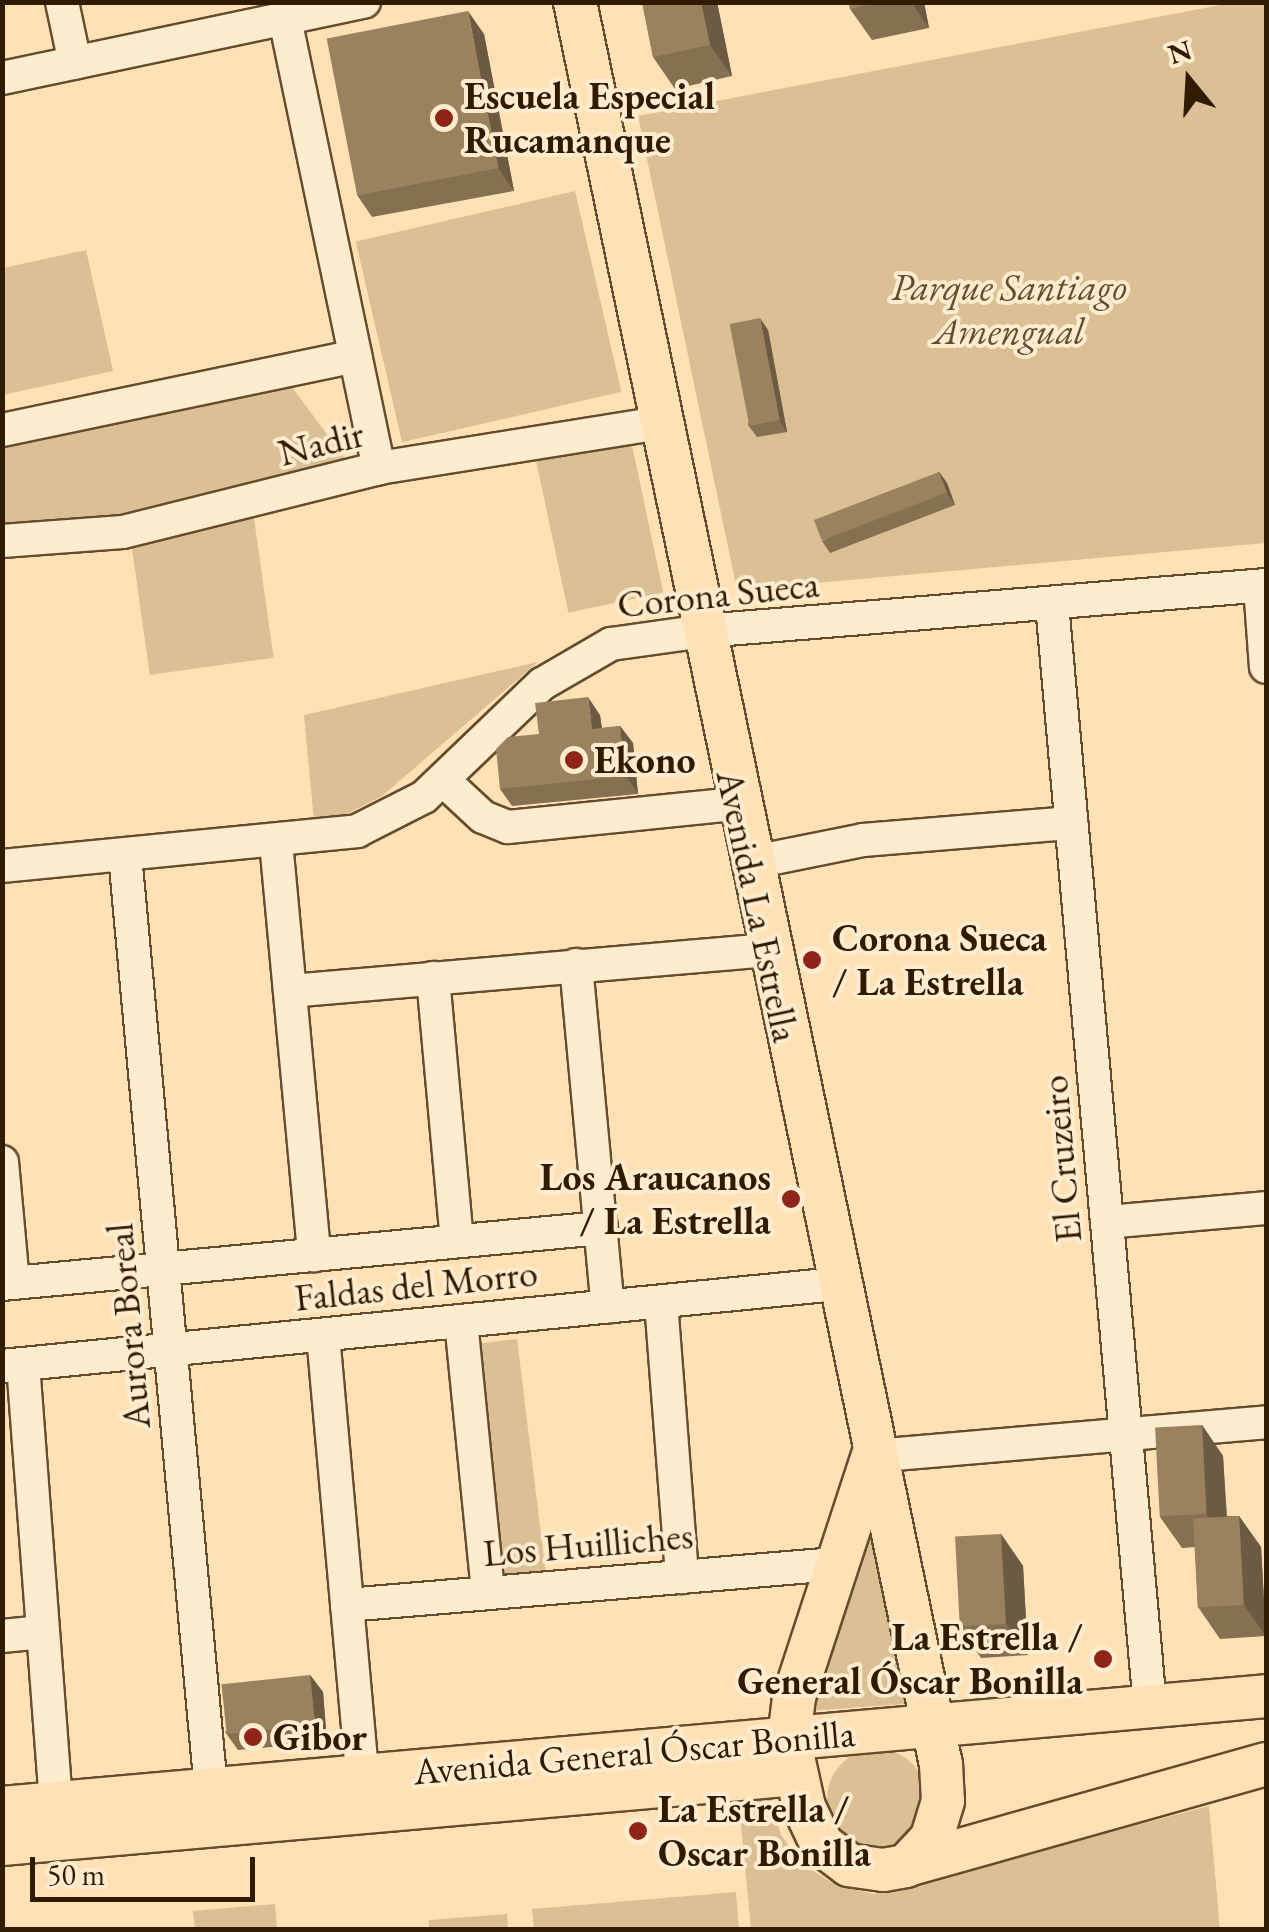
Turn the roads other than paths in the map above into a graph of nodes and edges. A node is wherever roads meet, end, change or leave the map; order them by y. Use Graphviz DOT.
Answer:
graph roads {
  1 [pos="62,2"];
  2 [pos="364,2"];
  3 [pos="575,2"];
  4 [pos="228,16"];
  5 [pos="286,19"];
  6 [pos="75,62"];
  7 [pos="2,78"];
  8 [pos="356,356"];
  9 [pos="660,422"];
  10 [pos="2,430"];
  11 [pos="379,468"];
  12 [pos="2,541"];
  13 [pos="1263,585"];
  14 [pos="1052,604"];
  15 [pos="703,630"];
  16 [pos="1266,667"];
  17 [pos="444,780"];
  18 [pos="736,804"];
  19 [pos="1071,822"];
  20 [pos="276,842"];
  21 [pos="126,855"];
  22 [pos="748,863"];
  23 [pos="2,866"];
  24 [pos="767,950"];
  25 [pos="576,966"];
  26 [pos="433,978"];
  27 [pos="290,991"];
  28 [pos="2,1162"];
  29 [pos="1266,1208"];
  30 [pos="1106,1222"];
  31 [pos="601,1228"];
  32 [pos="456,1241"];
  33 [pos="314,1254"];
  34 [pos="163,1268"];
  35 [pos="8,1283"];
  36 [pos="837,1284"];
  37 [pos="661,1302"];
  38 [pos="608,1307"];
  39 [pos="461,1321"];
  40 [pos="324,1334"];
  41 [pos="171,1350"];
  42 [pos="13,1365"];
  43 [pos="1266,1422"];
  44 [pos="1126,1434"];
  45 [pos="872,1456"];
  46 [pos="836,1564"];
  47 [pos="682,1577"];
  48 [pos="488,1593"];
  49 [pos="347,1604"];
  50 [pos="43,1632"];
  51 [pos="2,1636"];
  52 [pos="1266,1696"];
  53 [pos="1150,1706"];
  54 [pos="934,1725"];
  55 [pos="792,1756"];
  56 [pos="1266,1764"];
  57 [pos="362,1776"];
  58 [pos="211,1789"];
  59 [pos="56,1804"];
  60 [pos="2,1808"];
  61 [pos="2,1844"];
  62 [pos="906,1866"];
  1 -- 6 [label="street"];
  2 -- 5 [label="street"];
  3 -- 9 [label="main road, Avenida La Estrella"];
  4 -- 5 [label="street"];
  4 -- 6 [label="street"];
  5 -- 8 [label="street"];
  6 -- 7 [label="street"];
  8 -- 10 [label="street"];
  8 -- 11 [label="street"];
  9 -- 11 [label="street, Nadir"];
  9 -- 15 [label="main road, Avenida La Estrella"];
  11 -- 12 [label="street, Nadir"];
  13 -- 14 [label="street, Corona Sueca"];
  13 -- 16 [label="street"];
  14 -- 15 [label="street, Corona Sueca"];
  14 -- 19 [label="street, El Cruzeiro"];
  15 -- 17 [label="street, Corona Sueca"];
  15 -- 18 [label="main road, Avenida La Estrella"];
  17 -- 18 [label="street"];
  17 -- 20 [label="street, Corona Sueca"];
  18 -- 22 [label="main road, Avenida La Estrella"];
  19 -- 22 [label="street"];
  19 -- 30 [label="street, El Cruzeiro"];
  20 -- 21 [label="street, Corona Sueca"];
  20 -- 27 [label="street"];
  21 -- 23 [label="street, Corona Sueca"];
  21 -- 34 [label="street, Aurora Boreal"];
  22 -- 24 [label="main road, Avenida La Estrella"];
  24 -- 25 [label="street"];
  24 -- 36 [label="main road, Avenida La Estrella"];
  25 -- 26 [label="street"];
  25 -- 31 [label="street"];
  26 -- 27 [label="street"];
  26 -- 32 [label="street"];
  27 -- 33 [label="street"];
  28 -- 35 [label="street"];
  29 -- 30 [label="street"];
  30 -- 44 [label="street, El Cruzeiro"];
  31 -- 32 [label="street, Faldas del Morro"];
  31 -- 38 [label="street"];
  32 -- 33 [label="street, Faldas del Morro"];
  33 -- 34 [label="street, Faldas del Morro"];
  34 -- 35 [label="street, Faldas del Morro"];
  34 -- 41 [label="street, Aurora Boreal"];
  36 -- 37 [label="street, Faldas del Morro"];
  36 -- 45 [label="main road, Avenida La Estrella"];
  37 -- 38 [label="street, Faldas del Morro"];
  37 -- 47 [label="street"];
  38 -- 39 [label="street, Faldas del Morro"];
  39 -- 40 [label="street, Faldas del Morro"];
  39 -- 48 [label="street"];
  40 -- 41 [label="street, Faldas del Morro"];
  40 -- 49 [label="street"];
  41 -- 42 [label="street, Faldas del Morro"];
  41 -- 58 [label="street, Aurora Boreal"];
  42 -- 50 [label="street"];
  43 -- 44 [label="street"];
  44 -- 45 [label="street"];
  44 -- 53 [label="street, El Cruzeiro"];
  45 -- 46 [label="main road, Avenida La Estrella"];
  45 -- 54 [label="main road, Avenida La Estrella"];
  46 -- 47 [label="street, Los Huilliches"];
  46 -- 55 [label="main road, Avenida La Estrella"];
  47 -- 48 [label="street, Los Huilliches"];
  48 -- 49 [label="street, Los Huilliches"];
  49 -- 57 [label="street"];
  50 -- 51 [label="street"];
  50 -- 59 [label="street"];
  52 -- 53 [label="main road, Avenida General Óscar Bonilla"];
  53 -- 54 [label="main road, Avenida General Óscar Bonilla"];
  54 -- 55 [label="main road, Avenida General Óscar Bonilla"];
  54 -- 62 [label="main road, Avenida La Estrella"];
  55 -- 57 [label="main road, Avenida General Óscar Bonilla"];
  55 -- 61 [label="main road, Avenida General Óscar Bonilla"];
  55 -- 62 [label="main road, Avenida La Estrella"];
  56 -- 62 [label="main road"];
  57 -- 58 [label="main road, Avenida General Óscar Bonilla"];
  58 -- 59 [label="main road, Avenida General Óscar Bonilla"];
  59 -- 60 [label="main road, Avenida General Óscar Bonilla"];
}
